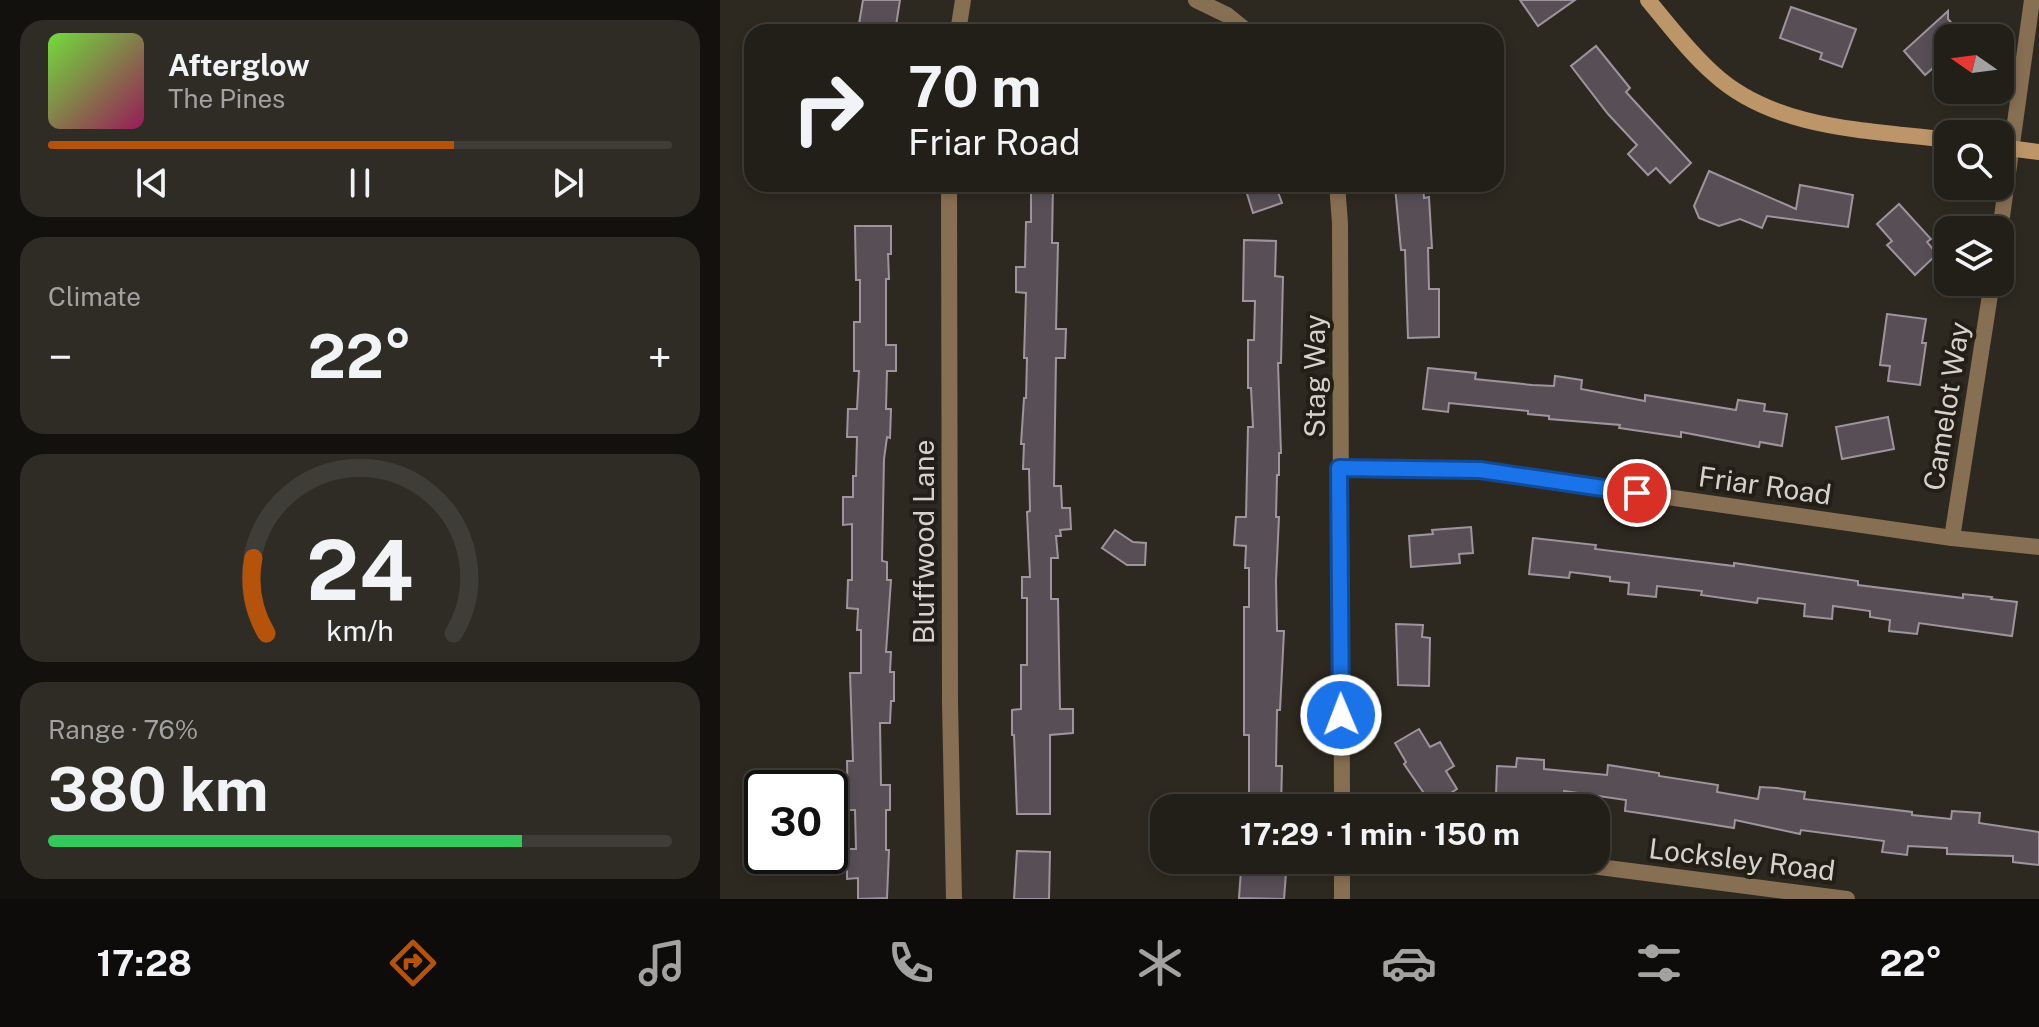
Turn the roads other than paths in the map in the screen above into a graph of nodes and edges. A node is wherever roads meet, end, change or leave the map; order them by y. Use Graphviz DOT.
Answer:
graph roads {
  1 [pos="963,0"];
  2 [pos="1196,0"];
  3 [pos="1648,0"];
  4 [pos="2032,0"];
  5 [pos="959,24"];
  6 [pos="1238,24"];
  7 [pos="2011,120"];
  8 [pos="1934,138"];
  9 [pos="2014,149"];
  10 [pos="2039,152"];
  11 [pos="949,192"];
  12 [pos="1338,192"];
  13 [pos="1990,296"];
  14 [pos="1339,468"];
  15 [pos="1952,538"];
  16 [pos="2039,547"];
  17 [pos="1342,794"];
  18 [pos="1610,869"];
  19 [pos="1342,874"];
  20 [pos="954,899"];
  21 [pos="1342,899"];
  22 [pos="1847,899"];
  1 -- 5 [label="street"];
  2 -- 6 [label="street"];
  3 -- 8 [label="street"];
  4 -- 7 [label="street"];
  9 -- 10 [label="street"];
  11 -- 20 [label="street, Bluffwood Lane"];
  12 -- 14 [label="street, Stag Way"];
  13 -- 15 [label="street, Camelot Way"];
  14 -- 15 [label="street, Friar Road"];
  14 -- 17 [label="street, Stag Way"];
  15 -- 16 [label="street, Friar Road"];
  18 -- 22 [label="street, Locksley Road"];
  19 -- 21 [label="street"];
}
